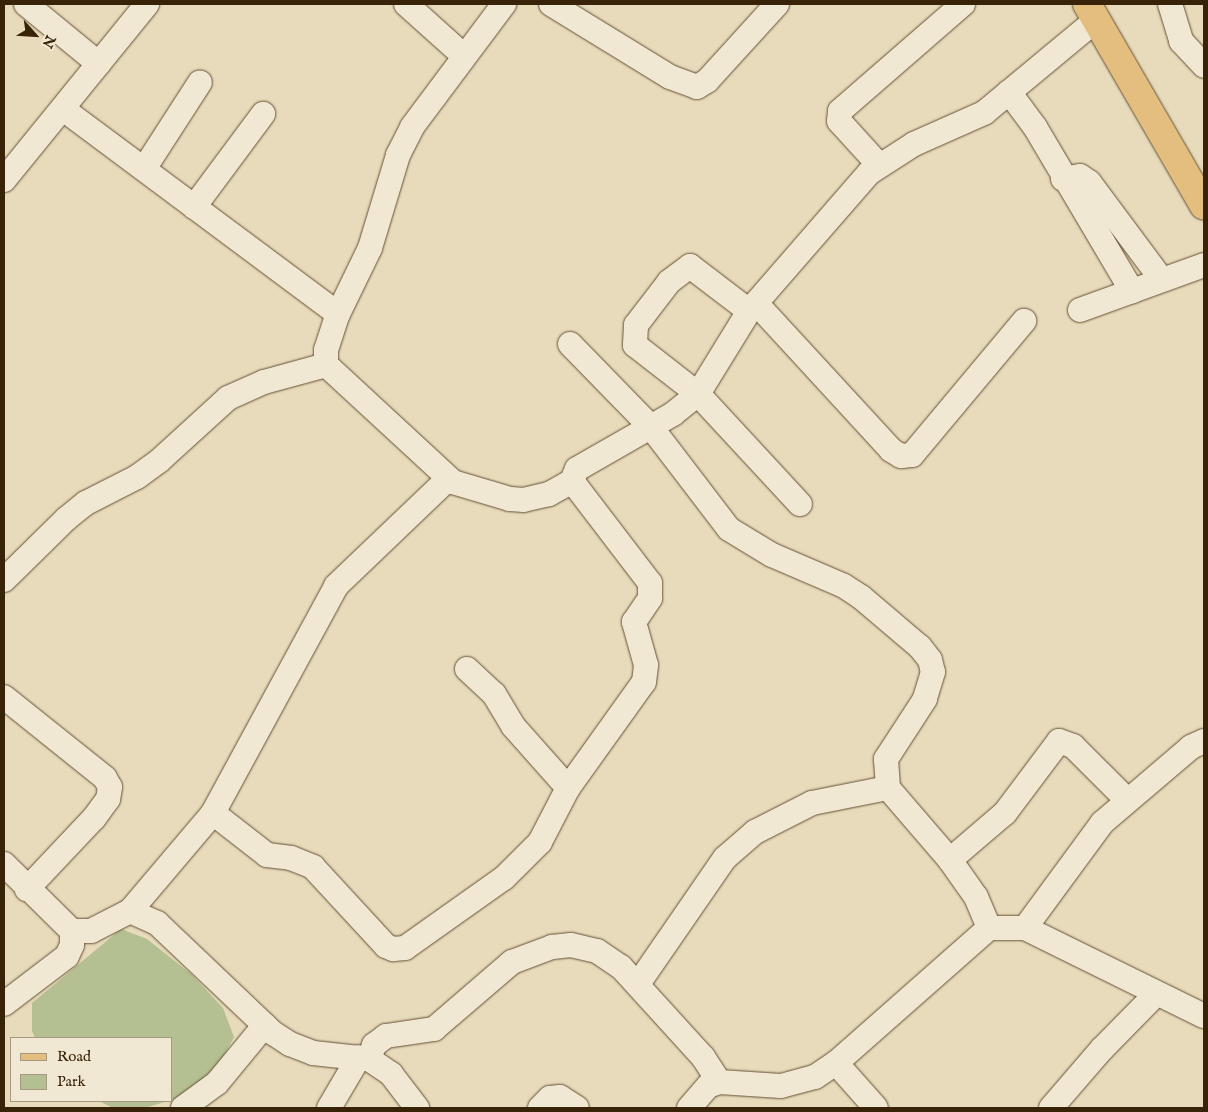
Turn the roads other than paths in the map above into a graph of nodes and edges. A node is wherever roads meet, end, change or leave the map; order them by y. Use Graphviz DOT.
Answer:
graph roads {
  1 [pos="26,4"];
  2 [pos="147,4"];
  3 [pos="406,4"];
  4 [pos="504,4"];
  5 [pos="551,4"];
  6 [pos="777,4"];
  7 [pos="963,4"];
  8 [pos="1170,4"];
  9 [pos="1091,12"];
  10 [pos="464,56"];
  11 [pos="99,64"];
  12 [pos="1204,66"];
  13 [pos="200,82"];
  14 [pos="1009,92"];
  15 [pos="63,109"];
  16 [pos="262,114"];
  17 [pos="879,165"];
  18 [pos="144,169"];
  19 [pos="1063,179"];
  20 [pos="4,180"];
  21 [pos="1204,206"];
  22 [pos="194,207"];
  23 [pos="1204,265"];
  24 [pos="1162,280"];
  25 [pos="1132,291"];
  26 [pos="753,307"];
  27 [pos="1080,310"];
  28 [pos="338,314"];
  29 [pos="1024,321"];
  30 [pos="570,344"];
  31 [pos="326,366"];
  32 [pos="698,394"];
  33 [pos="651,427"];
  34 [pos="448,479"];
  35 [pos="571,483"];
  36 [pos="800,504"];
  37 [pos="4,580"];
  38 [pos="467,669"];
  39 [pos="4,697"];
  40 [pos="1204,741"];
  41 [pos="568,788"];
  42 [pos="888,788"];
  43 [pos="1126,799"];
  44 [pos="213,813"];
  45 [pos="950,860"];
  46 [pos="4,864"];
  47 [pos="28,889"];
  48 [pos="130,911"];
  49 [pos="989,928"];
  50 [pos="1025,928"];
  51 [pos="72,931"];
  52 [pos="638,984"];
  53 [pos="1157,993"];
  54 [pos="4,1004"];
  55 [pos="1204,1016"];
  56 [pos="265,1025"];
  57 [pos="364,1058"];
  58 [pos="836,1063"];
  59 [pos="718,1082"];
  60 [pos="183,1108"];
  61 [pos="329,1108"];
  62 [pos="417,1108"];
  63 [pos="540,1108"];
  64 [pos="577,1108"];
  65 [pos="689,1108"];
  66 [pos="876,1108"];
  67 [pos="1051,1108"];
  1 -- 11 [label="street"];
  2 -- 11 [label="street"];
  3 -- 10 [label="street"];
  4 -- 10 [label="street"];
  5 -- 6 [label="street"];
  7 -- 17 [label="street"];
  8 -- 12 [label="street"];
  9 -- 14 [label="street"];
  9 -- 21 [label="main road"];
  10 -- 28 [label="street"];
  11 -- 15 [label="street"];
  13 -- 18 [label="street"];
  14 -- 17 [label="street"];
  14 -- 19 [label="street"];
  15 -- 18 [label="street"];
  15 -- 20 [label="street"];
  16 -- 22 [label="street"];
  17 -- 26 [label="street"];
  18 -- 22 [label="street"];
  19 -- 24 [label="street"];
  19 -- 25 [label="street"];
  22 -- 28 [label="street"];
  23 -- 24 [label="street"];
  24 -- 25 [label="street"];
  25 -- 27 [label="street"];
  26 -- 29 [label="street"];
  26 -- 32 [label="street"];
  26 -- 32 [label="street"];
  28 -- 31 [label="street"];
  30 -- 33 [label="street"];
  31 -- 34 [label="street"];
  31 -- 37 [label="street"];
  32 -- 33 [label="street"];
  32 -- 36 [label="street"];
  33 -- 35 [label="street"];
  33 -- 42 [label="street"];
  34 -- 35 [label="street"];
  34 -- 44 [label="street"];
  35 -- 41 [label="street"];
  38 -- 41 [label="street"];
  39 -- 47 [label="street"];
  40 -- 43 [label="street"];
  41 -- 44 [label="street"];
  42 -- 45 [label="street"];
  42 -- 52 [label="street"];
  43 -- 45 [label="street"];
  43 -- 50 [label="street"];
  44 -- 48 [label="street"];
  45 -- 49 [label="street"];
  46 -- 47 [label="street"];
  47 -- 51 [label="street"];
  48 -- 51 [label="street"];
  48 -- 56 [label="street"];
  49 -- 50 [label="street"];
  49 -- 58 [label="street"];
  50 -- 53 [label="street"];
  51 -- 54 [label="street"];
  52 -- 57 [label="street"];
  52 -- 59 [label="street"];
  53 -- 55 [label="street"];
  53 -- 67 [label="street"];
  56 -- 57 [label="street"];
  56 -- 60 [label="street"];
  57 -- 61 [label="street"];
  57 -- 62 [label="street"];
  58 -- 59 [label="street"];
  58 -- 66 [label="street"];
  59 -- 65 [label="street"];
  63 -- 64 [label="street"];
}
